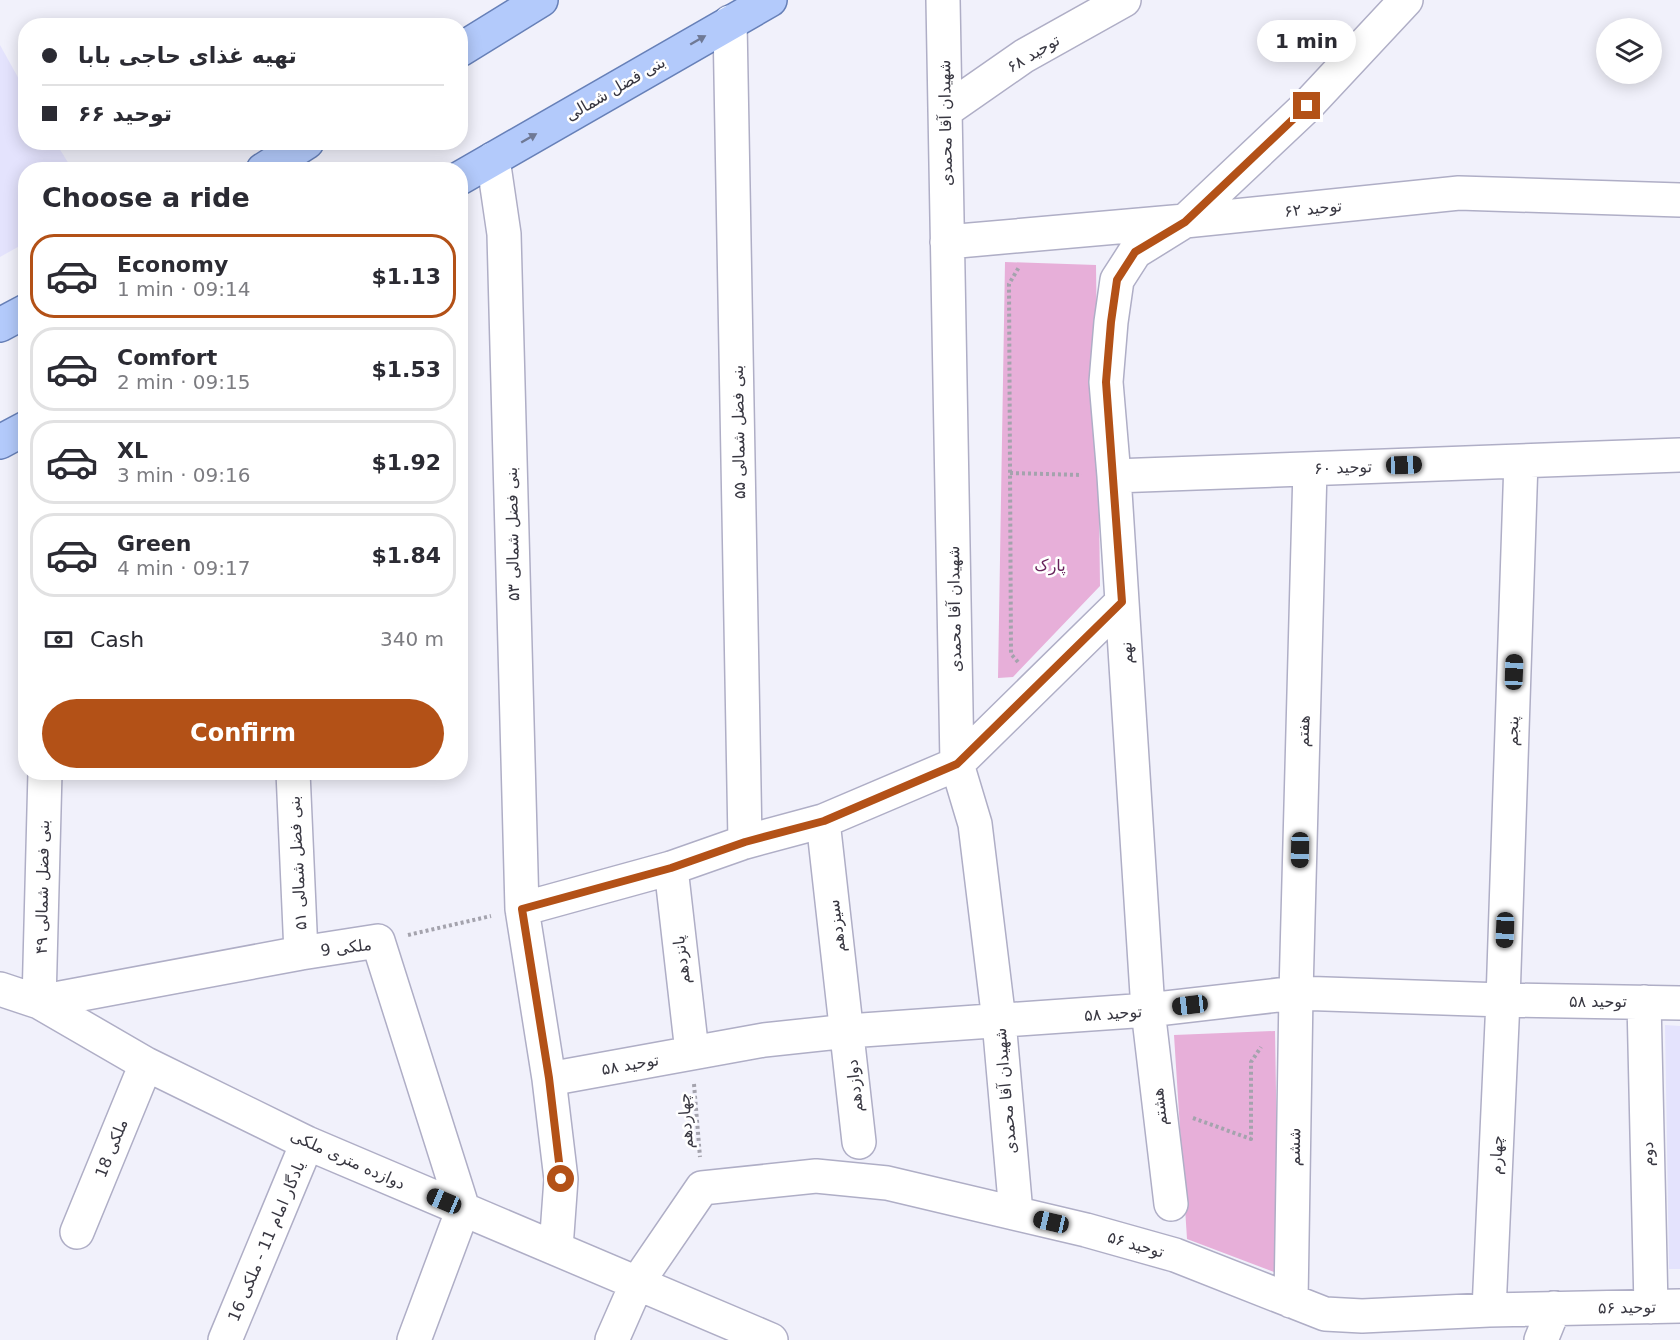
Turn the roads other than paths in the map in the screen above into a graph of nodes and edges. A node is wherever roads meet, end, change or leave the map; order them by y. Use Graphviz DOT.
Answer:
graph roads {
  1 [pos="542,0"];
  2 [pos="770,0"];
  3 [pos="943,0"];
  4 [pos="1124,0"];
  5 [pos="1406,0"];
  6 [pos="503,12"];
  7 [pos="730,22"];
  8 [pos="468,43"];
  9 [pos="945,111"];
  10 [pos="294,150"];
  11 [pos="493,159"];
  12 [pos="276,162"];
  13 [pos="468,173"];
  14 [pos="1680,200"];
  15 [pos="1185,222"];
  16 [pos="947,242"];
  17 [pos="18,315"];
  18 [pos="0,325"];
  19 [pos="18,432"];
  20 [pos="0,442"];
  21 [pos="1680,455"];
  22 [pos="1521,461"];
  23 [pos="1310,469"];
  24 [pos="1114,476"];
  25 [pos="1122,602"];
  26 [pos="957,764"];
  27 [pos="45,780"];
  28 [pos="293,780"];
  29 [pos="824,821"];
  30 [pos="745,842"];
  31 [pos="671,868"];
  32 [pos="522,909"];
  33 [pos="301,953"];
  34 [pos="1,991"];
  35 [pos="1296,993"];
  36 [pos="1503,1000"];
  37 [pos="39,1002"];
  38 [pos="1644,1002"];
  39 [pos="1680,1003"];
  40 [pos="1148,1010"];
  41 [pos="999,1021"];
  42 [pos="848,1031"];
  43 [pos="692,1053"];
  44 [pos="146,1064"];
  45 [pos="549,1078"];
  46 [pos="859,1142"];
  47 [pos="307,1143"];
  48 [pos="1171,1204"];
  49 [pos="463,1209"];
  50 [pos="1016,1213"];
  51 [pos="77,1232"];
  52 [pos="556,1248"];
  53 [pos="637,1283"];
  54 [pos="1291,1301"];
  55 [pos="1665,1306"];
  56 [pos="1554,1308"];
  57 [pos="1490,1310"];
  58 [pos="1357,1328"];
  59 [pos="225,1340"];
  60 [pos="414,1340"];
  61 [pos="612,1340"];
  62 [pos="771,1340"];
  63 [pos="1541,1340"];
  1 -- 6 [label="main road"];
  2 -- 7 [label="main road, بنی فضل شمالی"];
  3 -- 9 [label="street, شهیدان آقا محمدی"];
  4 -- 9 [label="street, توحید ۶۸"];
  5 -- 15 [label="street"];
  6 -- 8 [label="main road"];
  11 -- 7 [label="main road, بنی فضل شمالی, one-way"];
  7 -- 30 [label="street, بنی فضل شمالی ۵۵"];
  9 -- 16 [label="street, شهیدان آقا محمدی"];
  10 -- 12 [label="main road"];
  11 -- 13 [label="main road, بنی فضل شمالی"];
  11 -- 32 [label="street, بنی فضل شمالی ۵۳"];
  14 -- 15 [label="street, توحید ۶۲"];
  15 -- 16 [label="street, توحید ۶۲"];
  15 -- 24 [label="street, نهم"];
  16 -- 26 [label="street, شهیدان آقا محمدی"];
  17 -- 18 [label="main road"];
  19 -- 20 [label="main road"];
  21 -- 22 [label="street, توحید ۶۰"];
  22 -- 23 [label="street, توحید ۶۰"];
  22 -- 36 [label="street, پنجم"];
  23 -- 24 [label="street, توحید ۶۰"];
  23 -- 35 [label="street, هفتم"];
  24 -- 25 [label="street, نهم"];
  25 -- 26 [label="street"];
  25 -- 40 [label="street, نهم"];
  26 -- 29 [label="street"];
  26 -- 41 [label="street, شهیدان آقا محمدی"];
  27 -- 37 [label="street, بنی فضل شمالی ۴۹"];
  28 -- 33 [label="street, بنی فضل شمالی ۵۱"];
  29 -- 30 [label="street"];
  29 -- 42 [label="street, سیزدهم"];
  30 -- 31 [label="street"];
  31 -- 32 [label="street"];
  31 -- 43 [label="street, پانزدهم"];
  32 -- 45 [label="street, بنی فضل شمالی ۵۳"];
  33 -- 37 [label="street, ملکی 9"];
  33 -- 49 [label="street, ملکی 9"];
  34 -- 37 [label="street, دوازده متری ملکی"];
  35 -- 36 [label="street, توحید ۵۸"];
  35 -- 40 [label="street, توحید ۵۸"];
  35 -- 54 [label="street, ششم"];
  36 -- 38 [label="street, توحید ۵۸"];
  36 -- 57 [label="street, چهارم"];
  37 -- 44 [label="street, دوازده متری ملکی"];
  38 -- 39 [label="street, توحید ۵۸"];
  38 -- 55 [label="street, دوم"];
  40 -- 41 [label="street, توحید ۵۸"];
  40 -- 48 [label="street, هشتم"];
  41 -- 42 [label="street, توحید ۵۸"];
  41 -- 50 [label="street, شهیدان آقا محمدی"];
  42 -- 43 [label="street, توحید ۵۸"];
  42 -- 46 [label="street, دوازدهم"];
  43 -- 45 [label="street, توحید ۵۸"];
  44 -- 47 [label="street, دوازده متری ملکی"];
  44 -- 51 [label="street, ملکی 18"];
  45 -- 52 [label="street, بنی فضل شمالی ۵۳"];
  47 -- 49 [label="street, دوازده متری ملکی"];
  47 -- 59 [label="street, یادگار امام 11 - ملکی 16"];
  49 -- 52 [label="street, دوازده متری ملکی"];
  49 -- 60 [label="street"];
  50 -- 53 [label="street, توحید ۵۶"];
  50 -- 54 [label="street, توحید ۵۶"];
  52 -- 53 [label="street, دوازده متری ملکی"];
  53 -- 61 [label="street"];
  53 -- 62 [label="street, دوازده متری ملکی"];
  54 -- 58 [label="street, توحید ۵۶"];
  55 -- 56 [label="street, توحید ۵۶"];
  56 -- 57 [label="street, توحید ۵۶"];
  56 -- 63 [label="street"];
  57 -- 58 [label="street, توحید ۵۶"];
}
